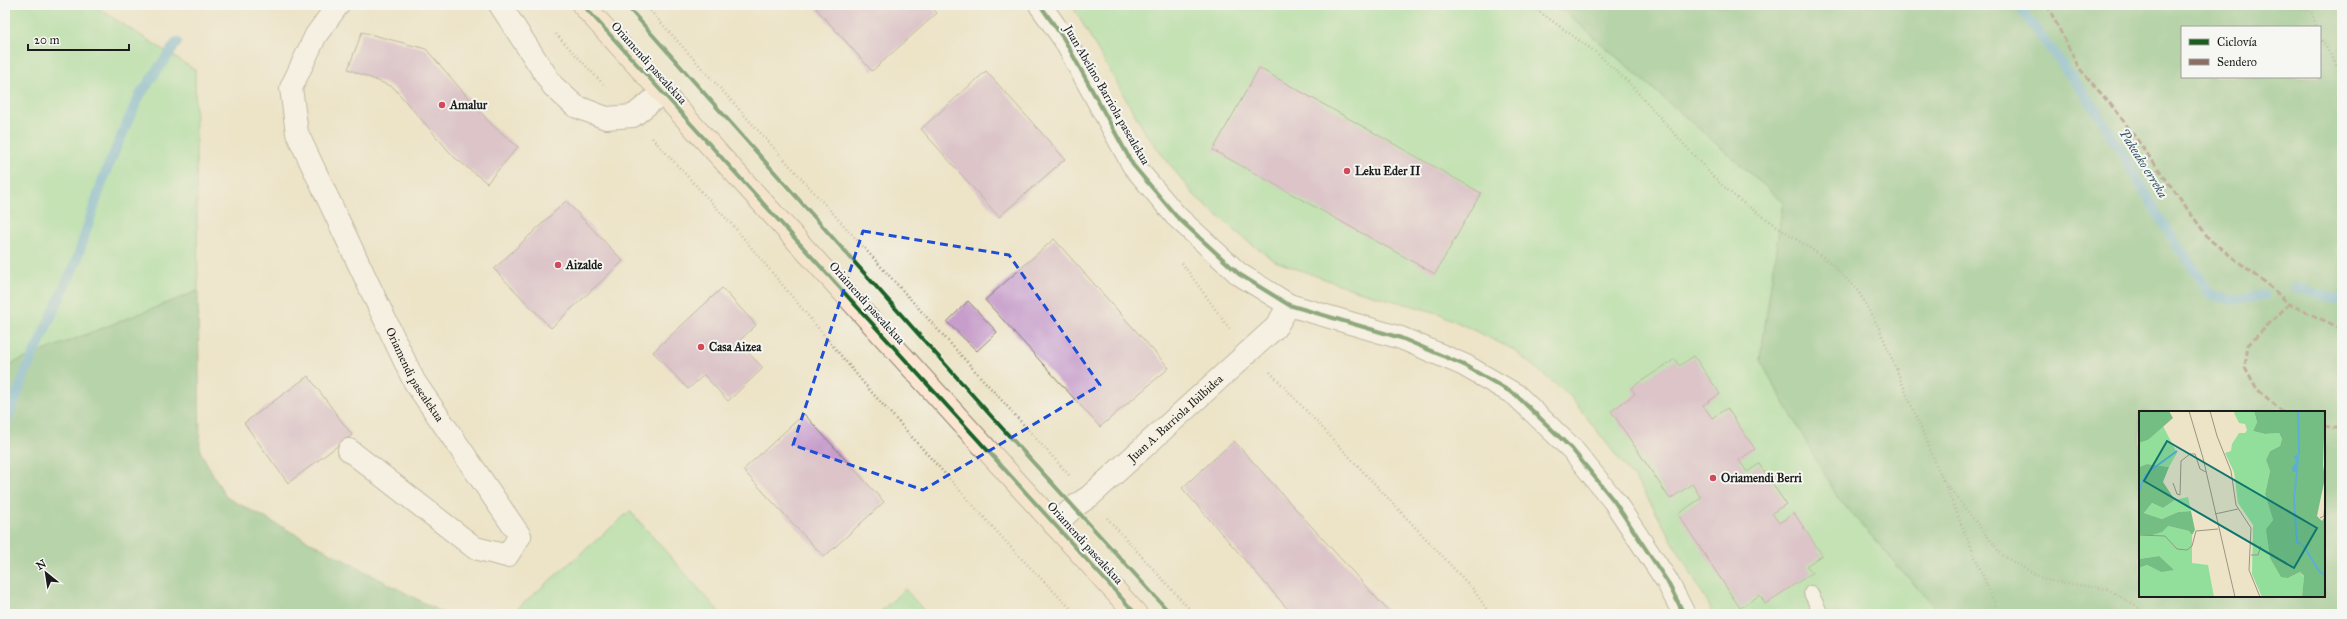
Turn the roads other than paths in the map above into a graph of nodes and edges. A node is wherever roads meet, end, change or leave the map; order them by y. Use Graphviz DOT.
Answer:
graph roads {
  1 [pos="338,5"];
  2 [pos="500,5"];
  3 [pos="583,5"];
  4 [pos="1040,5"];
  5 [pos="662,93"];
  6 [pos="1289,305"];
  7 [pos="350,450"];
  8 [pos="1055,525"];
  9 [pos="1811,594"];
  10 [pos="1136,614"];
  11 [pos="1684,614"];
  12 [pos="1821,614"];
  1 -- 7 [label="street, Oriamendi pasealekua"];
  2 -- 5 [label="street, Oriamendi pasealekua"];
  3 -- 5 [label="street, Oriamendi pasealekua"];
  4 -- 6 [label="street, Juan Abelino Barriola pasealekua"];
  5 -- 8 [label="street, Oriamendi pasealekua"];
  6 -- 8 [label="street, Juan A. Barriola Ibilbidea"];
  6 -- 11 [label="street, Juan Abelino Barriola pasealekua"];
  8 -- 10 [label="street, Oriamendi pasealekua"];
  9 -- 12 [label="lane"];
}
